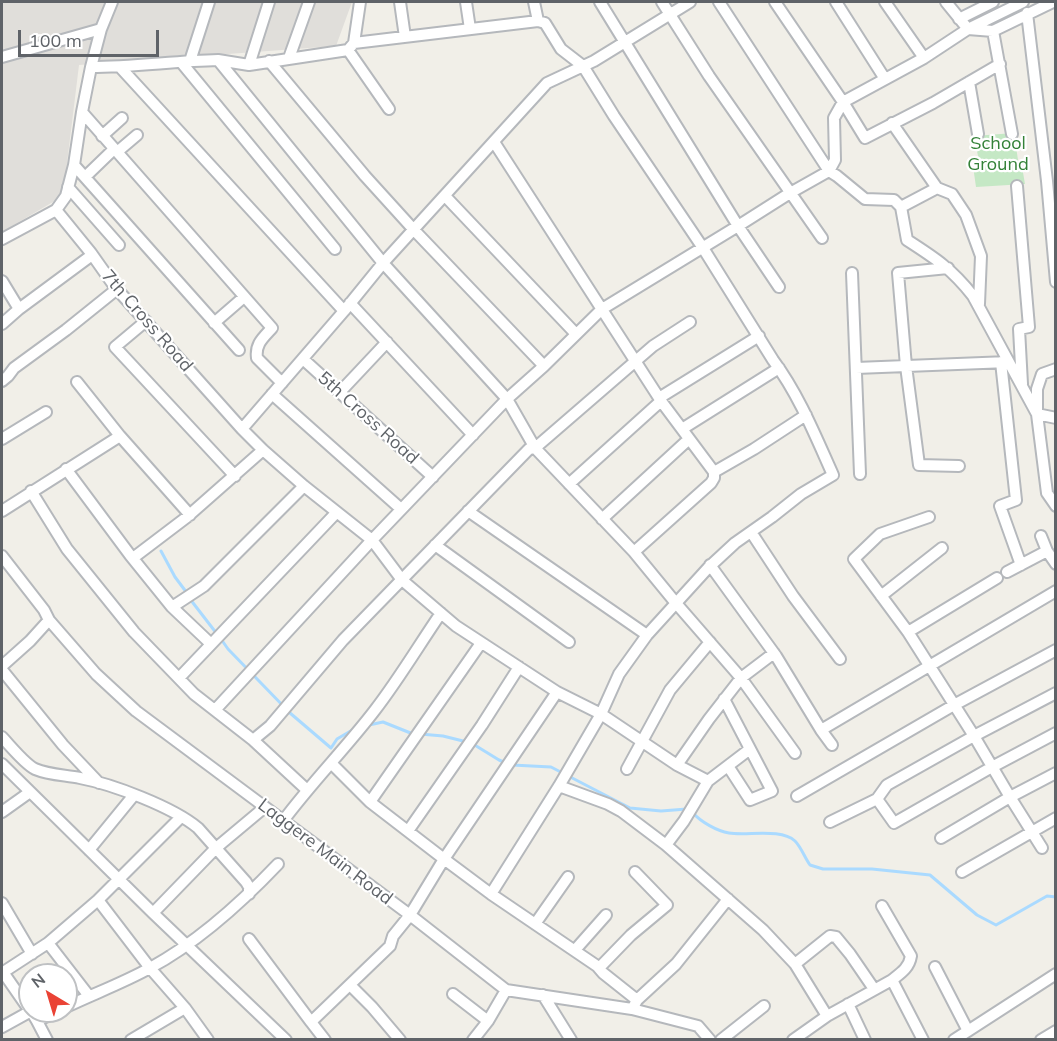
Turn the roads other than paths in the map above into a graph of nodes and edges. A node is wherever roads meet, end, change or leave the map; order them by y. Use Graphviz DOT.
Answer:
graph roads {
  1 [pos="112,2"];
  2 [pos="209,2"];
  3 [pos="269,2"];
  4 [pos="309,2"];
  5 [pos="360,2"];
  6 [pos="400,2"];
  7 [pos="466,2"];
  8 [pos="534,2"];
  9 [pos="600,2"];
  10 [pos="662,2"];
  11 [pos="690,2"];
  12 [pos="719,2"];
  13 [pos="775,2"];
  14 [pos="836,2"];
  15 [pos="885,2"];
  16 [pos="946,2"];
  17 [pos="993,2"];
  18 [pos="1023,2"];
  19 [pos="1053,2"];
  20 [pos="1027,14"];
  21 [pos="670,15"];
  22 [pos="959,19"];
  23 [pos="538,21"];
  24 [pos="101,29"];
  25 [pos="470,29"];
  26 [pos="968,29"];
  27 [pos="993,31"];
  28 [pos="405,37"];
  29 [pos="625,43"];
  30 [pos="351,47"];
  31 [pos="2,57"];
  32 [pos="289,58"];
  33 [pos="924,58"];
  34 [pos="218,60"];
  35 [pos="185,61"];
  36 [pos="269,62"];
  37 [pos="1000,64"];
  38 [pos="249,65"];
  39 [pos="583,66"];
  40 [pos="91,67"];
  41 [pos="120,67"];
  42 [pos="885,79"];
  43 [pos="969,82"];
  44 [pos="843,102"];
  45 [pos="389,109"];
  46 [pos="82,112"];
  47 [pos="122,118"];
  48 [pos="892,123"];
  49 [pos="978,134"];
  50 [pos="1012,134"];
  51 [pos="137,135"];
  52 [pos="102,136"];
  53 [pos="494,142"];
  54 [pos="116,151"];
  55 [pos="74,165"];
  56 [pos="829,171"];
  57 [pos="85,177"];
  58 [pos="1017,186"];
  59 [pos="68,187"];
  60 [pos="937,188"];
  61 [pos="790,193"];
  62 [pos="445,196"];
  63 [pos="901,207"];
  64 [pos="56,210"];
  65 [pos="738,226"];
  66 [pos="414,230"];
  67 [pos="822,238"];
  68 [pos="2,239"];
  69 [pos="119,245"];
  70 [pos="704,248"];
  71 [pos="335,249"];
  72 [pos="92,255"];
  73 [pos="383,262"];
  74 [pos="948,268"];
  75 [pos="852,273"];
  76 [pos="2,281"];
  77 [pos="1056,282"];
  78 [pos="779,287"];
  79 [pos="117,289"];
  80 [pos="244,297"];
  81 [pos="347,307"];
  82 [pos="979,307"];
  83 [pos="19,309"];
  84 [pos="602,309"];
  85 [pos="146,321"];
  86 [pos="690,322"];
  87 [pos="214,323"];
  88 [pos="2,324"];
  89 [pos="576,334"];
  90 [pos="759,336"];
  91 [pos="387,342"];
  92 [pos="239,350"];
  93 [pos="303,359"];
  94 [pos="635,360"];
  95 [pos="1004,362"];
  96 [pos="544,366"];
  97 [pos="906,366"];
  98 [pos="779,368"];
  99 [pos="856,368"];
  100 [pos="1056,369"];
  101 [pos="2,381"];
  102 [pos="77,382"];
  103 [pos="282,383"];
  104 [pos="1022,388"];
  105 [pos="340,392"];
  106 [pos="272,394"];
  107 [pos="507,399"];
  108 [pos="660,399"];
  109 [pos="46,412"];
  110 [pos="1037,414"];
  111 [pos="806,415"];
  112 [pos="1056,418"];
  113 [pos="242,429"];
  114 [pos="682,429"];
  115 [pos="473,435"];
  116 [pos="120,436"];
  117 [pos="2,439"];
  118 [pos="689,439"];
  119 [pos="536,448"];
  120 [pos="263,450"];
  121 [pos="959,466"];
  122 [pos="66,469"];
  123 [pos="714,472"];
  124 [pos="860,474"];
  125 [pos="235,476"];
  126 [pos="433,477"];
  127 [pos="569,484"];
  128 [pos="304,486"];
  129 [pos="31,491"];
  130 [pos="1047,492"];
  131 [pos="1056,506"];
  132 [pos="401,509"];
  133 [pos="2,511"];
  134 [pos="337,512"];
  135 [pos="468,512"];
  136 [pos="190,515"];
  137 [pos="929,516"];
  138 [pos="602,519"];
  139 [pos="751,532"];
  140 [pos="1041,536"];
  141 [pos="372,540"];
  142 [pos="435,545"];
  143 [pos="942,548"];
  144 [pos="1047,551"];
  145 [pos="634,552"];
  146 [pos="2,556"];
  147 [pos="133,558"];
  148 [pos="1056,564"];
  149 [pos="710,565"];
  150 [pos="1021,565"];
  151 [pos="402,580"];
  152 [pos="1056,591"];
  153 [pos="881,596"];
  154 [pos="675,602"];
  155 [pos="172,607"];
  156 [pos="441,613"];
  157 [pos="49,620"];
  158 [pos="908,632"];
  159 [pos="647,635"];
  160 [pos="569,642"];
  161 [pos="710,642"];
  162 [pos="481,643"];
  163 [pos="211,644"];
  164 [pos="1056,650"];
  165 [pos="774,653"];
  166 [pos="840,659"];
  167 [pos="930,666"];
  168 [pos="519,667"];
  169 [pos="2,668"];
  170 [pos="179,678"];
  171 [pos="741,678"];
  172 [pos="557,692"];
  173 [pos="1056,693"];
  174 [pos="724,699"];
  175 [pos="954,705"];
  176 [pos="215,710"];
  177 [pos="601,714"];
  178 [pos="821,730"];
  179 [pos="1056,733"];
  180 [pos="974,736"];
  181 [pos="2,737"];
  182 [pos="254,740"];
  183 [pos="641,742"];
  184 [pos="832,745"];
  185 [pos="750,748"];
  186 [pos="795,753"];
  187 [pos="331,763"];
  188 [pos="2,764"];
  189 [pos="677,765"];
  190 [pos="728,766"];
  191 [pos="992,767"];
  192 [pos="627,769"];
  193 [pos="1056,773"];
  194 [pos="708,781"];
  195 [pos="562,782"];
  196 [pos="99,783"];
  197 [pos="307,790"];
  198 [pos="30,792"];
  199 [pos="134,795"];
  200 [pos="797,796"];
  201 [pos="1010,797"];
  202 [pos="877,799"];
  203 [pos="370,802"];
  204 [pos="265,807"];
  205 [pos="2,812"];
  206 [pos="181,817"];
  207 [pos="1056,819"];
  208 [pos="283,821"];
  209 [pos="830,822"];
  210 [pos="408,831"];
  211 [pos="1032,831"];
  212 [pos="941,838"];
  213 [pos="666,845"];
  214 [pos="216,848"];
  215 [pos="1042,848"];
  216 [pos="89,850"];
  217 [pos="444,859"];
  218 [pos="278,864"];
  219 [pos="635,872"];
  220 [pos="962,872"];
  221 [pos="568,877"];
  222 [pos="119,880"];
  223 [pos="249,894"];
  224 [pos="490,894"];
  225 [pos="728,899"];
  226 [pos="98,900"];
  227 [pos="2,903"];
  228 [pos="882,906"];
  229 [pos="153,913"];
  230 [pos="410,915"];
  231 [pos="606,915"];
  232 [pos="535,924"];
  233 [pos="249,939"];
  234 [pos="48,943"];
  235 [pos="187,945"];
  236 [pos="575,951"];
  237 [pos="32,954"];
  238 [pos="795,964"];
  239 [pos="935,967"];
  240 [pos="150,968"];
  241 [pos="599,968"];
  242 [pos="2,973"];
  243 [pos="1056,974"];
  244 [pos="892,980"];
  245 [pos="350,985"];
  246 [pos="874,989"];
  247 [pos="507,990"];
  248 [pos="453,994"];
  249 [pos="543,994"];
  250 [pos="18,995"];
  251 [pos="88,996"];
  252 [pos="78,1001"];
  253 [pos="635,1004"];
  254 [pos="848,1004"];
  255 [pos="764,1006"];
  256 [pos="185,1008"];
  257 [pos="827,1016"];
  258 [pos="18,1018"];
  259 [pos="488,1021"];
  260 [pos="311,1022"];
  261 [pos="38,1023"];
  262 [pos="2,1027"];
  263 [pos="968,1031"];
  264 [pos="1056,1031"];
  265 [pos="47,1040"];
  266 [pos="131,1040"];
  267 [pos="208,1040"];
  268 [pos="286,1040"];
  269 [pos="325,1040"];
  270 [pos="400,1040"];
  271 [pos="473,1040"];
  272 [pos="571,1040"];
  273 [pos="710,1040"];
  274 [pos="721,1040"];
  275 [pos="793,1040"];
  276 [pos="866,1040"];
  277 [pos="923,1040"];
  278 [pos="954,1040"];
  279 [pos="1041,1040"];
  1 -- 24 [label="street"];
  2 -- 35 [label="street"];
  3 -- 38 [label="street"];
  4 -- 32 [label="street"];
  5 -- 30 [label="street"];
  6 -- 28 [label="street"];
  7 -- 25 [label="street"];
  8 -- 23 [label="street"];
  9 -- 29 [label="street"];
  10 -- 21 [label="street"];
  11 -- 21 [label="street"];
  12 -- 56 [label="street"];
  13 -- 44 [label="street"];
  14 -- 42 [label="street"];
  15 -- 33 [label="street"];
  16 -- 22 [label="street"];
  17 -- 22 [label="street"];
  18 -- 26 [label="street"];
  19 -- 20 [label="street"];
  20 -- 27 [label="street"];
  20 -- 77 [label="street"];
  21 -- 29 [label="street"];
  21 -- 61 [label="street"];
  22 -- 26 [label="street"];
  23 -- 25 [label="street"];
  23 -- 39 [label="street"];
  24 -- 31 [label="street"];
  24 -- 40 [label="street"];
  25 -- 28 [label="street"];
  26 -- 27 [label="street"];
  26 -- 33 [label="street"];
  27 -- 37 [label="street"];
  28 -- 30 [label="street"];
  29 -- 39 [label="street"];
  29 -- 65 [label="street"];
  30 -- 32 [label="street"];
  30 -- 45 [label="street"];
  32 -- 36 [label="street"];
  33 -- 42 [label="street"];
  34 -- 35 [label="street"];
  34 -- 38 [label="street"];
  34 -- 73 [label="street"];
  35 -- 41 [label="street"];
  35 -- 71 [label="street"];
  36 -- 38 [label="street"];
  36 -- 66 [label="street"];
  37 -- 43 [label="street"];
  37 -- 50 [label="street"];
  39 -- 53 [label="street"];
  39 -- 70 [label="street"];
  40 -- 41 [label="street"];
  40 -- 46 [label="street"];
  41 -- 81 [label="street"];
  42 -- 44 [label="street"];
  43 -- 48 [label="street"];
  43 -- 49 [label="street"];
  44 -- 48 [label="street"];
  44 -- 56 [label="street"];
  46 -- 52 [label="street"];
  46 -- 55 [label="street"];
  47 -- 52 [label="street"];
  48 -- 60 [label="street"];
  51 -- 54 [label="street"];
  52 -- 54 [label="street"];
  53 -- 62 [label="street"];
  53 -- 84 [label="street"];
  54 -- 57 [label="street"];
  54 -- 80 [label="street"];
  55 -- 57 [label="street"];
  55 -- 59 [label="street"];
  56 -- 61 [label="street"];
  56 -- 63 [label="street"];
  57 -- 87 [label="street"];
  58 -- 104 [label="street"];
  59 -- 64 [label="street"];
  59 -- 69 [label="street"];
  60 -- 63 [label="street"];
  60 -- 82 [label="street"];
  61 -- 65 [label="street"];
  61 -- 67 [label="street"];
  62 -- 66 [label="street"];
  62 -- 89 [label="street"];
  63 -- 74 [label="street"];
  64 -- 68 [label="street"];
  64 -- 72 [label="street, 7th Cross Road"];
  65 -- 70 [label="street"];
  65 -- 78 [label="street"];
  66 -- 73 [label="street"];
  66 -- 96 [label="street"];
  70 -- 84 [label="street"];
  70 -- 90 [label="street"];
  72 -- 79 [label="street, 7th Cross Road"];
  72 -- 83 [label="street"];
  73 -- 81 [label="street"];
  73 -- 107 [label="street"];
  74 -- 82 [label="street"];
  74 -- 97 [label="street"];
  75 -- 99 [label="street"];
  76 -- 83 [label="street"];
  79 -- 85 [label="street, 7th Cross Road"];
  79 -- 101 [label="street"];
  80 -- 87 [label="street"];
  80 -- 103 [label="street"];
  81 -- 91 [label="street"];
  81 -- 93 [label="street"];
  82 -- 95 [label="street"];
  83 -- 88 [label="street"];
  84 -- 89 [label="street"];
  84 -- 94 [label="street"];
  85 -- 113 [label="street, 7th Cross Road"];
  85 -- 125 [label="street"];
  86 -- 94 [label="street"];
  87 -- 92 [label="street"];
  89 -- 96 [label="street"];
  90 -- 98 [label="street"];
  90 -- 108 [label="street"];
  91 -- 105 [label="street"];
  91 -- 115 [label="street"];
  93 -- 103 [label="street"];
  93 -- 105 [label="street, 5th Cross Road"];
  94 -- 108 [label="street"];
  94 -- 119 [label="street"];
  95 -- 97 [label="street"];
  95 -- 104 [label="street"];
  95 -- 150 [label="street"];
  96 -- 107 [label="street"];
  97 -- 99 [label="street"];
  97 -- 121 [label="street"];
  98 -- 111 [label="street"];
  98 -- 114 [label="street"];
  99 -- 124 [label="street"];
  100 -- 110 [label="street"];
  102 -- 116 [label="street"];
  103 -- 106 [label="street"];
  104 -- 110 [label="street"];
  105 -- 126 [label="street, 5th Cross Road"];
  106 -- 113 [label="street"];
  106 -- 132 [label="street"];
  107 -- 115 [label="street"];
  107 -- 119 [label="street"];
  108 -- 114 [label="street"];
  108 -- 127 [label="street"];
  109 -- 117 [label="street"];
  110 -- 112 [label="street"];
  110 -- 130 [label="street"];
  111 -- 123 [label="street"];
  111 -- 139 [label="street"];
  113 -- 120 [label="street, 7th Cross Road"];
  114 -- 118 [label="street"];
  115 -- 126 [label="street"];
  116 -- 122 [label="street"];
  116 -- 136 [label="street"];
  118 -- 123 [label="street"];
  118 -- 138 [label="street"];
  119 -- 127 [label="street"];
  119 -- 135 [label="street"];
  120 -- 125 [label="street"];
  120 -- 128 [label="street, 7th Cross Road"];
  122 -- 129 [label="street"];
  122 -- 147 [label="street"];
  123 -- 145 [label="street"];
  125 -- 136 [label="street"];
  126 -- 132 [label="street"];
  127 -- 138 [label="street"];
  128 -- 134 [label="street, 7th Cross Road"];
  128 -- 155 [label="street"];
  129 -- 133 [label="street"];
  129 -- 170 [label="street"];
  130 -- 131 [label="street"];
  132 -- 141 [label="street"];
  134 -- 141 [label="street, 7th Cross Road"];
  134 -- 163 [label="street"];
  135 -- 142 [label="street"];
  135 -- 159 [label="street"];
  136 -- 147 [label="street"];
  137 -- 153 [label="street"];
  138 -- 145 [label="street"];
  139 -- 149 [label="street"];
  139 -- 166 [label="street"];
  140 -- 144 [label="street"];
  141 -- 151 [label="street, 7th Cross Road"];
  141 -- 176 [label="street"];
  142 -- 151 [label="street"];
  142 -- 160 [label="street"];
  143 -- 153 [label="street"];
  144 -- 148 [label="street"];
  144 -- 150 [label="street"];
  145 -- 154 [label="street"];
  146 -- 157 [label="street, Laggere Main Road"];
  147 -- 155 [label="street"];
  149 -- 154 [label="street"];
  149 -- 165 [label="street"];
  150 -- 158 [label="street"];
  151 -- 156 [label="street, 7th Cross Road"];
  151 -- 182 [label="street"];
  152 -- 167 [label="street"];
  153 -- 158 [label="street"];
  154 -- 159 [label="street"];
  154 -- 161 [label="street"];
  155 -- 163 [label="street"];
  156 -- 162 [label="street, 7th Cross Road"];
  156 -- 187 [label="street"];
  157 -- 169 [label="street"];
  157 -- 204 [label="street, Laggere Main Road"];
  158 -- 167 [label="street"];
  159 -- 177 [label="street"];
  161 -- 171 [label="street"];
  161 -- 183 [label="street"];
  162 -- 168 [label="street, 7th Cross Road"];
  162 -- 203 [label="street"];
  163 -- 170 [label="street"];
  164 -- 175 [label="street"];
  165 -- 171 [label="street"];
  165 -- 178 [label="street"];
  167 -- 175 [label="street"];
  167 -- 178 [label="street"];
  168 -- 172 [label="street, 7th Cross Road"];
  168 -- 210 [label="street"];
  169 -- 196 [label="street"];
  170 -- 176 [label="street"];
  171 -- 174 [label="street"];
  171 -- 186 [label="street"];
  172 -- 177 [label="street, 7th Cross Road"];
  172 -- 217 [label="street"];
  173 -- 180 [label="street"];
  174 -- 185 [label="street"];
  174 -- 189 [label="street"];
  175 -- 180 [label="street"];
  175 -- 200 [label="street"];
  176 -- 182 [label="street"];
  177 -- 183 [label="street, 7th Cross Road"];
  177 -- 195 [label="street"];
  178 -- 184 [label="street"];
  179 -- 191 [label="street"];
  180 -- 191 [label="street"];
  180 -- 202 [label="street"];
  181 -- 196 [label="street"];
  182 -- 197 [label="street"];
  183 -- 189 [label="street, 7th Cross Road"];
  183 -- 192 [label="street"];
  185 -- 190 [label="street"];
  185 -- 190 [label="street"];
  187 -- 197 [label="street"];
  187 -- 203 [label="street"];
  188 -- 198 [label="street"];
  189 -- 194 [label="street, 7th Cross Road"];
  190 -- 194 [label="street"];
  191 -- 201 [label="street"];
  191 -- 202 [label="street"];
  193 -- 201 [label="street"];
  194 -- 213 [label="street"];
  195 -- 213 [label="street"];
  195 -- 224 [label="street"];
  196 -- 199 [label="street"];
  197 -- 208 [label="street"];
  198 -- 205 [label="street"];
  198 -- 216 [label="street"];
  199 -- 206 [label="street"];
  199 -- 216 [label="street"];
  201 -- 211 [label="street"];
  201 -- 212 [label="street"];
  202 -- 209 [label="street"];
  203 -- 210 [label="street"];
  204 -- 208 [label="street, Laggere Main Road"];
  204 -- 214 [label="street"];
  206 -- 214 [label="street"];
  206 -- 222 [label="street"];
  207 -- 211 [label="street"];
  208 -- 230 [label="street, Laggere Main Road"];
  210 -- 217 [label="street"];
  211 -- 215 [label="street"];
  211 -- 220 [label="street"];
  213 -- 225 [label="street"];
  214 -- 223 [label="street"];
  214 -- 229 [label="street"];
  216 -- 222 [label="street"];
  217 -- 224 [label="street"];
  217 -- 230 [label="street"];
  218 -- 223 [label="street"];
  219 -- 241 [label="street"];
  221 -- 232 [label="street"];
  222 -- 226 [label="street"];
  222 -- 229 [label="street"];
  223 -- 235 [label="street"];
  224 -- 232 [label="street"];
  225 -- 238 [label="street"];
  225 -- 253 [label="street"];
  226 -- 234 [label="street"];
  226 -- 240 [label="street"];
  227 -- 237 [label="street"];
  228 -- 244 [label="street"];
  229 -- 235 [label="street"];
  230 -- 245 [label="street"];
  230 -- 247 [label="street, Laggere Main Road"];
  231 -- 236 [label="street"];
  232 -- 236 [label="street"];
  233 -- 260 [label="street"];
  234 -- 237 [label="street"];
  234 -- 251 [label="street"];
  235 -- 240 [label="street"];
  235 -- 268 [label="street"];
  236 -- 241 [label="street"];
  237 -- 242 [label="street"];
  238 -- 246 [label="street"];
  238 -- 257 [label="street"];
  239 -- 263 [label="street"];
  240 -- 251 [label="street"];
  240 -- 256 [label="street"];
  241 -- 253 [label="street"];
  242 -- 250 [label="street"];
  243 -- 263 [label="street"];
  244 -- 246 [label="street"];
  244 -- 277 [label="street"];
  245 -- 260 [label="street"];
  245 -- 270 [label="street"];
  246 -- 254 [label="street"];
  247 -- 249 [label="street"];
  247 -- 259 [label="street"];
  248 -- 259 [label="street"];
  249 -- 253 [label="street"];
  249 -- 272 [label="street"];
  251 -- 252 [label="street"];
  253 -- 273 [label="street"];
  254 -- 257 [label="street"];
  254 -- 276 [label="street"];
  255 -- 274 [label="street"];
  256 -- 266 [label="street"];
  256 -- 267 [label="street"];
  257 -- 275 [label="street"];
  258 -- 262 [label="street"];
  259 -- 271 [label="street"];
  260 -- 269 [label="street"];
  261 -- 265 [label="street"];
  263 -- 278 [label="street"];
  264 -- 279 [label="street"];
}
